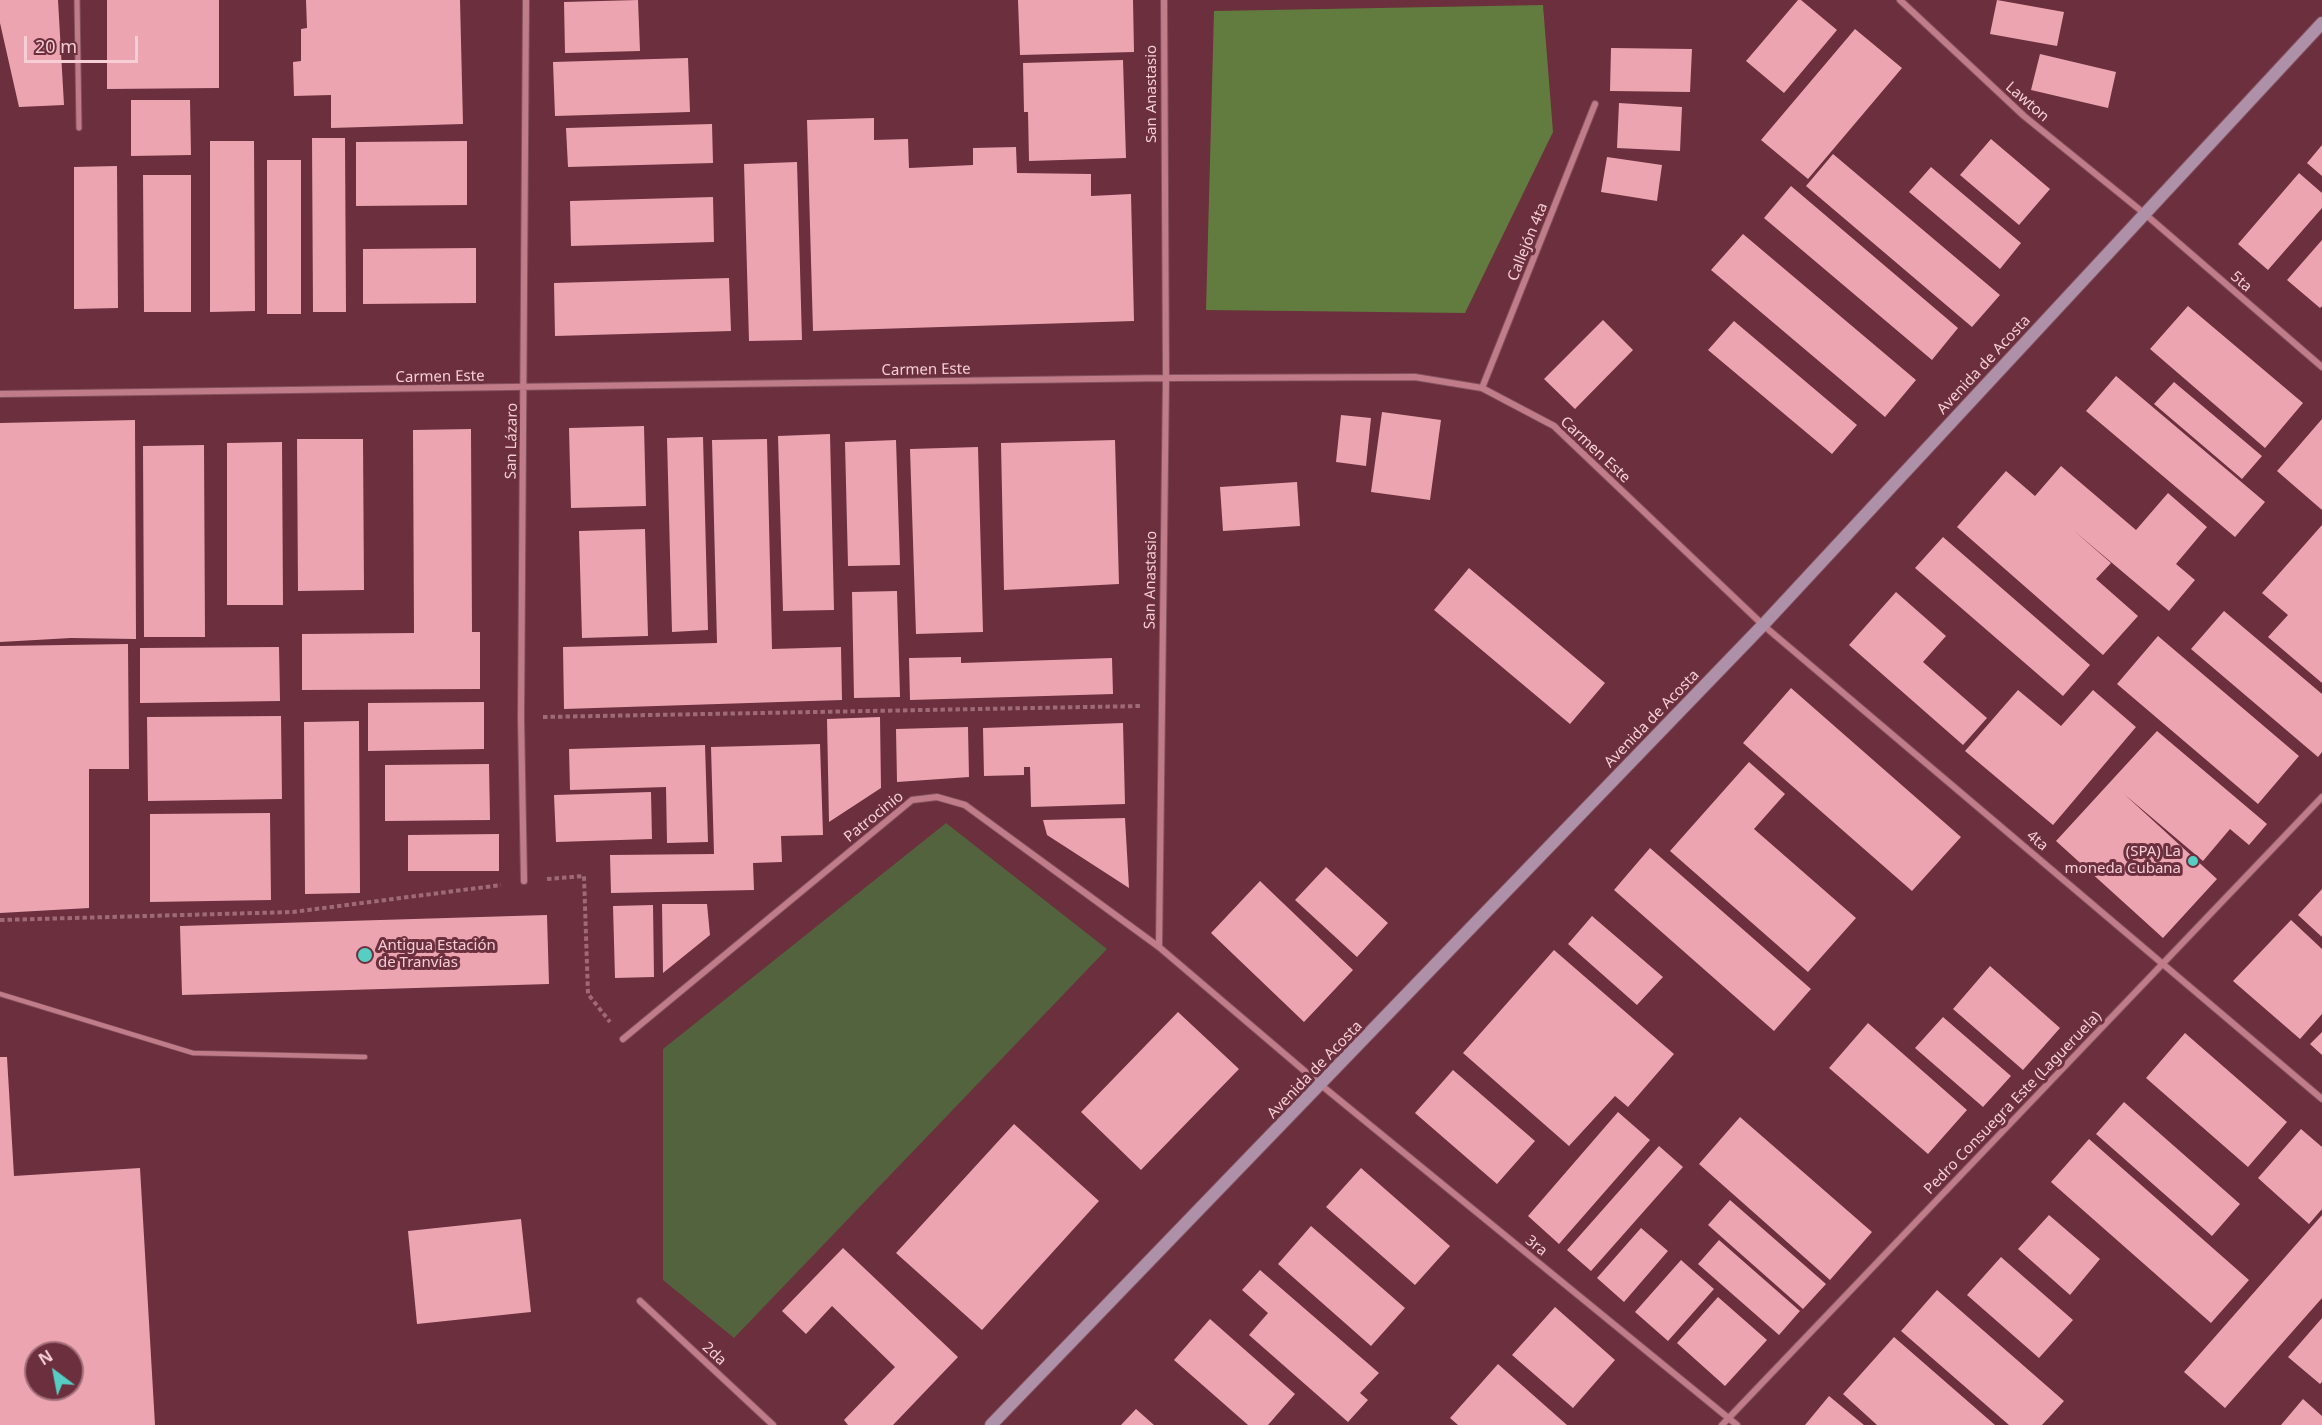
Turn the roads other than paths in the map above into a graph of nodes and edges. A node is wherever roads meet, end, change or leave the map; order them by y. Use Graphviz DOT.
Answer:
graph roads {
  1 [pos="76,0"];
  2 [pos="526,0"];
  3 [pos="1164,0"];
  4 [pos="1900,0"];
  5 [pos="2322,24"];
  6 [pos="1595,104"];
  7 [pos="79,128"];
  8 [pos="2145,214"];
  9 [pos="2322,368"];
  10 [pos="1166,378"];
  11 [pos="525,388"];
  12 [pos="1482,388"];
  13 [pos="0,394"];
  14 [pos="1763,625"];
  15 [pos="2322,797"];
  16 [pos="524,881"];
  17 [pos="1159,947"];
  18 [pos="2163,963"];
  19 [pos="0,994"];
  20 [pos="623,1039"];
  21 [pos="364,1057"];
  22 [pos="1321,1085"];
  23 [pos="2322,1099"];
  24 [pos="640,1301"];
  25 [pos="1729,1418"];
  26 [pos="773,1425"];
  27 [pos="991,1425"];
  28 [pos="1722,1425"];
  29 [pos="1737,1425"];
  1 -- 7 [label="street"];
  2 -- 11 [label="street, San Lázaro"];
  3 -- 10 [label="street, San Anastasio"];
  4 -- 8 [label="street, Lawton"];
  5 -- 8 [label="main road, Avenida de Acosta"];
  6 -- 12 [label="street, Callejón 4ta"];
  8 -- 9 [label="street, 5ta"];
  8 -- 14 [label="main road, Avenida de Acosta"];
  10 -- 11 [label="street, Carmen Este"];
  10 -- 12 [label="street, Carmen Este"];
  10 -- 17 [label="street, San Anastasio"];
  11 -- 13 [label="street, Carmen Este"];
  11 -- 16 [label="street, San Lázaro"];
  12 -- 14 [label="street, Carmen Este"];
  14 -- 18 [label="street, 4ta"];
  14 -- 22 [label="main road, Avenida de Acosta"];
  15 -- 18 [label="street, Pedro Consuegra Este (Lagueruela)"];
  17 -- 20 [label="street, Patrocinio"];
  17 -- 22 [label="street"];
  18 -- 23 [label="street, 4ta"];
  18 -- 25 [label="street, Pedro Consuegra Este (Lagueruela)"];
  19 -- 21 [label="lane"];
  22 -- 25 [label="street, 3ra"];
  22 -- 27 [label="main road, Avenida de Acosta"];
  24 -- 26 [label="street, 2da"];
  25 -- 28 [label="street, Pedro Consuegra Este (Lagueruela)"];
  25 -- 29 [label="street, 3ra"];
}
